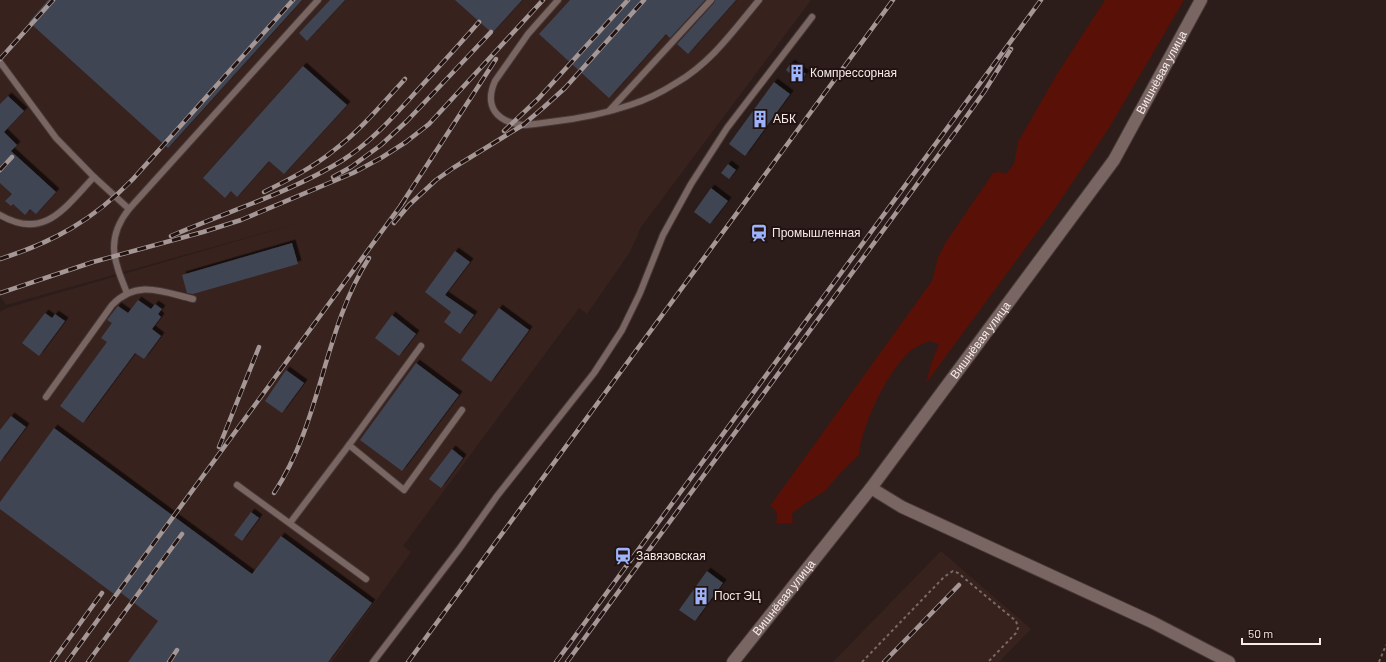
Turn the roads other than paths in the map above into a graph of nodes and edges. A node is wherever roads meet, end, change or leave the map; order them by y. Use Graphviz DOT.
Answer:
graph roads {
  1 [pos="318,0"];
  2 [pos="558,0"];
  3 [pos="711,0"];
  4 [pos="759,0"];
  5 [pos="1201,0"];
  6 [pos="812,17"];
  7 [pos="0,62"];
  8 [pos="609,112"];
  9 [pos="94,177"];
  10 [pos="129,209"];
  11 [pos="0,215"];
  12 [pos="127,293"];
  13 [pos="193,299"];
  14 [pos="421,346"];
  15 [pos="46,397"];
  16 [pos="462,410"];
  17 [pos="349,445"];
  18 [pos="237,485"];
  19 [pos="871,488"];
  20 [pos="290,523"];
  21 [pos="366,579"];
  22 [pos="373,662"];
  23 [pos="733,662"];
  24 [pos="1229,662"];
  1 -- 10 [label="lane"];
  2 -- 8 [label="lane"];
  3 -- 8 [label="lane"];
  4 -- 8 [label="lane"];
  5 -- 19 [label="street, Вишнёвая улица"];
  6 -- 22 [label="lane"];
  7 -- 9 [label="lane"];
  9 -- 10 [label="lane"];
  9 -- 11 [label="lane"];
  10 -- 12 [label="lane"];
  12 -- 13 [label="lane"];
  12 -- 15 [label="lane"];
  14 -- 17 [label="lane"];
  16 -- 17 [label="lane"];
  17 -- 20 [label="lane"];
  18 -- 20 [label="lane"];
  19 -- 23 [label="street, Вишнёвая улица"];
  19 -- 24 [label="street"];
  20 -- 21 [label="lane"];
}
